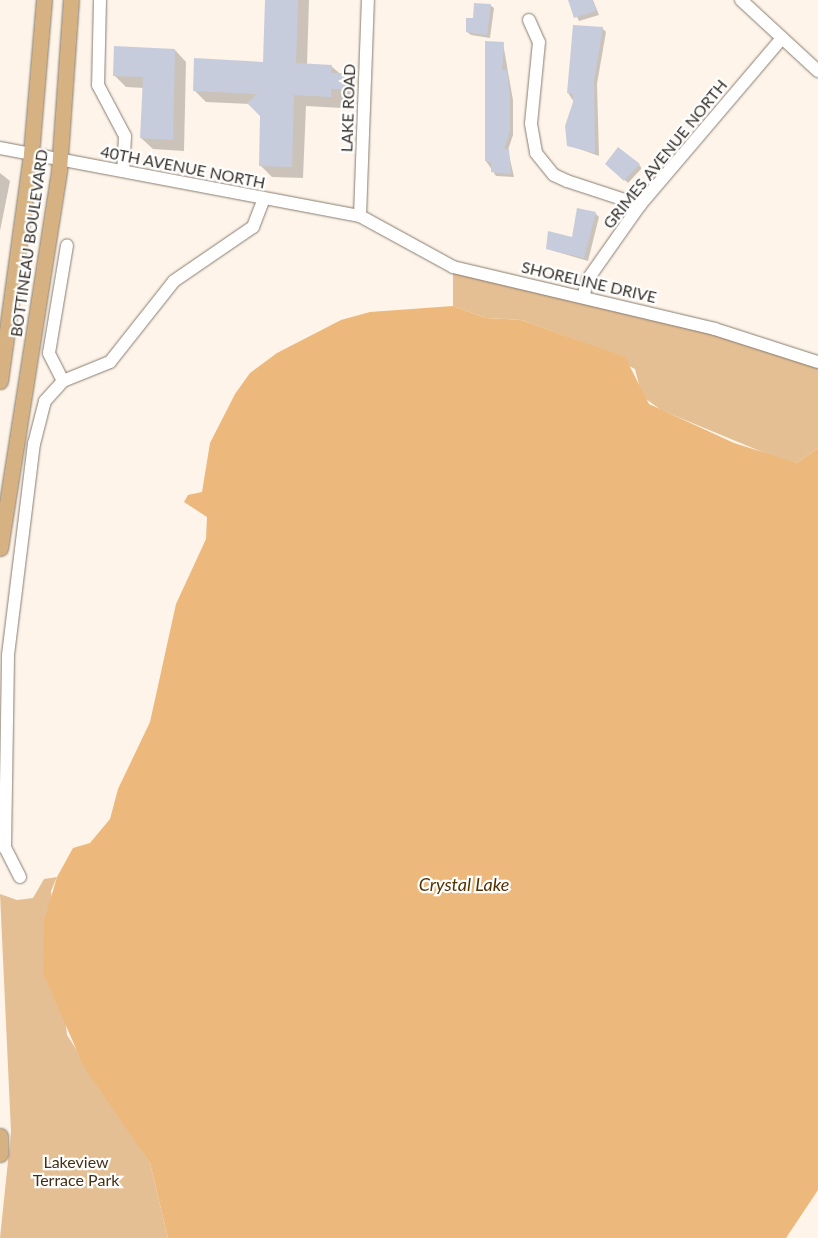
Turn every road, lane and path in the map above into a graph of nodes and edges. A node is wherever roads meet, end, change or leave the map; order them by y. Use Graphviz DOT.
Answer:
graph roads {
  1 [pos="44,0"];
  2 [pos="71,0"];
  3 [pos="100,0"];
  4 [pos="368,0"];
  5 [pos="741,0"];
  6 [pos="529,20"];
  7 [pos="782,38"];
  8 [pos="818,71"];
  9 [pos="0,148"];
  10 [pos="31,154"];
  11 [pos="60,160"];
  12 [pos="123,171"];
  13 [pos="264,199"];
  14 [pos="640,205"];
  15 [pos="360,216"];
  16 [pos="67,246"];
  17 [pos="16,275"];
  18 [pos="583,298"];
  19 [pos="0,318"];
  20 [pos="817,360"];
  21 [pos="0,381"];
  22 [pos="63,381"];
  23 [pos="0,548"];
  24 [pos="20,877"];
  25 [pos="0,1136"];
  26 [pos="0,1154"];
  1 -- 10 [label="main road, BOTTINEAU BOULEVARD"];
  2 -- 11 [label="main road, BOTTINEAU BOULEVARD"];
  3 -- 12 [label="street"];
  4 -- 15 [label="street, LAKE ROAD"];
  5 -- 7 [label="street"];
  6 -- 14 [label="street"];
  7 -- 8 [label="street"];
  7 -- 14 [label="street, GRIMES AVENUE NORTH"];
  9 -- 10 [label="street, 40TH AVENUE NORTH"];
  10 -- 11 [label="street, 40TH AVENUE NORTH"];
  10 -- 17 [label="main road, BOTTINEAU BOULEVARD"];
  11 -- 12 [label="street, 40TH AVENUE NORTH"];
  11 -- 23 [label="main road, BOTTINEAU BOULEVARD"];
  12 -- 13 [label="street, 40TH AVENUE NORTH"];
  13 -- 15 [label="street, 40TH AVENUE NORTH"];
  13 -- 22 [label="street"];
  14 -- 18 [label="street, GRIMES AVENUE NORTH"];
  15 -- 18 [label="street, SHORELINE DRIVE"];
  16 -- 22 [label="street"];
  17 -- 19 [label="main road"];
  17 -- 21 [label="main road, BOTTINEAU BOULEVARD"];
  18 -- 20 [label="street, SHORELINE DRIVE"];
  22 -- 24 [label="street"];
  25 -- 26 [label="main road"];
}
